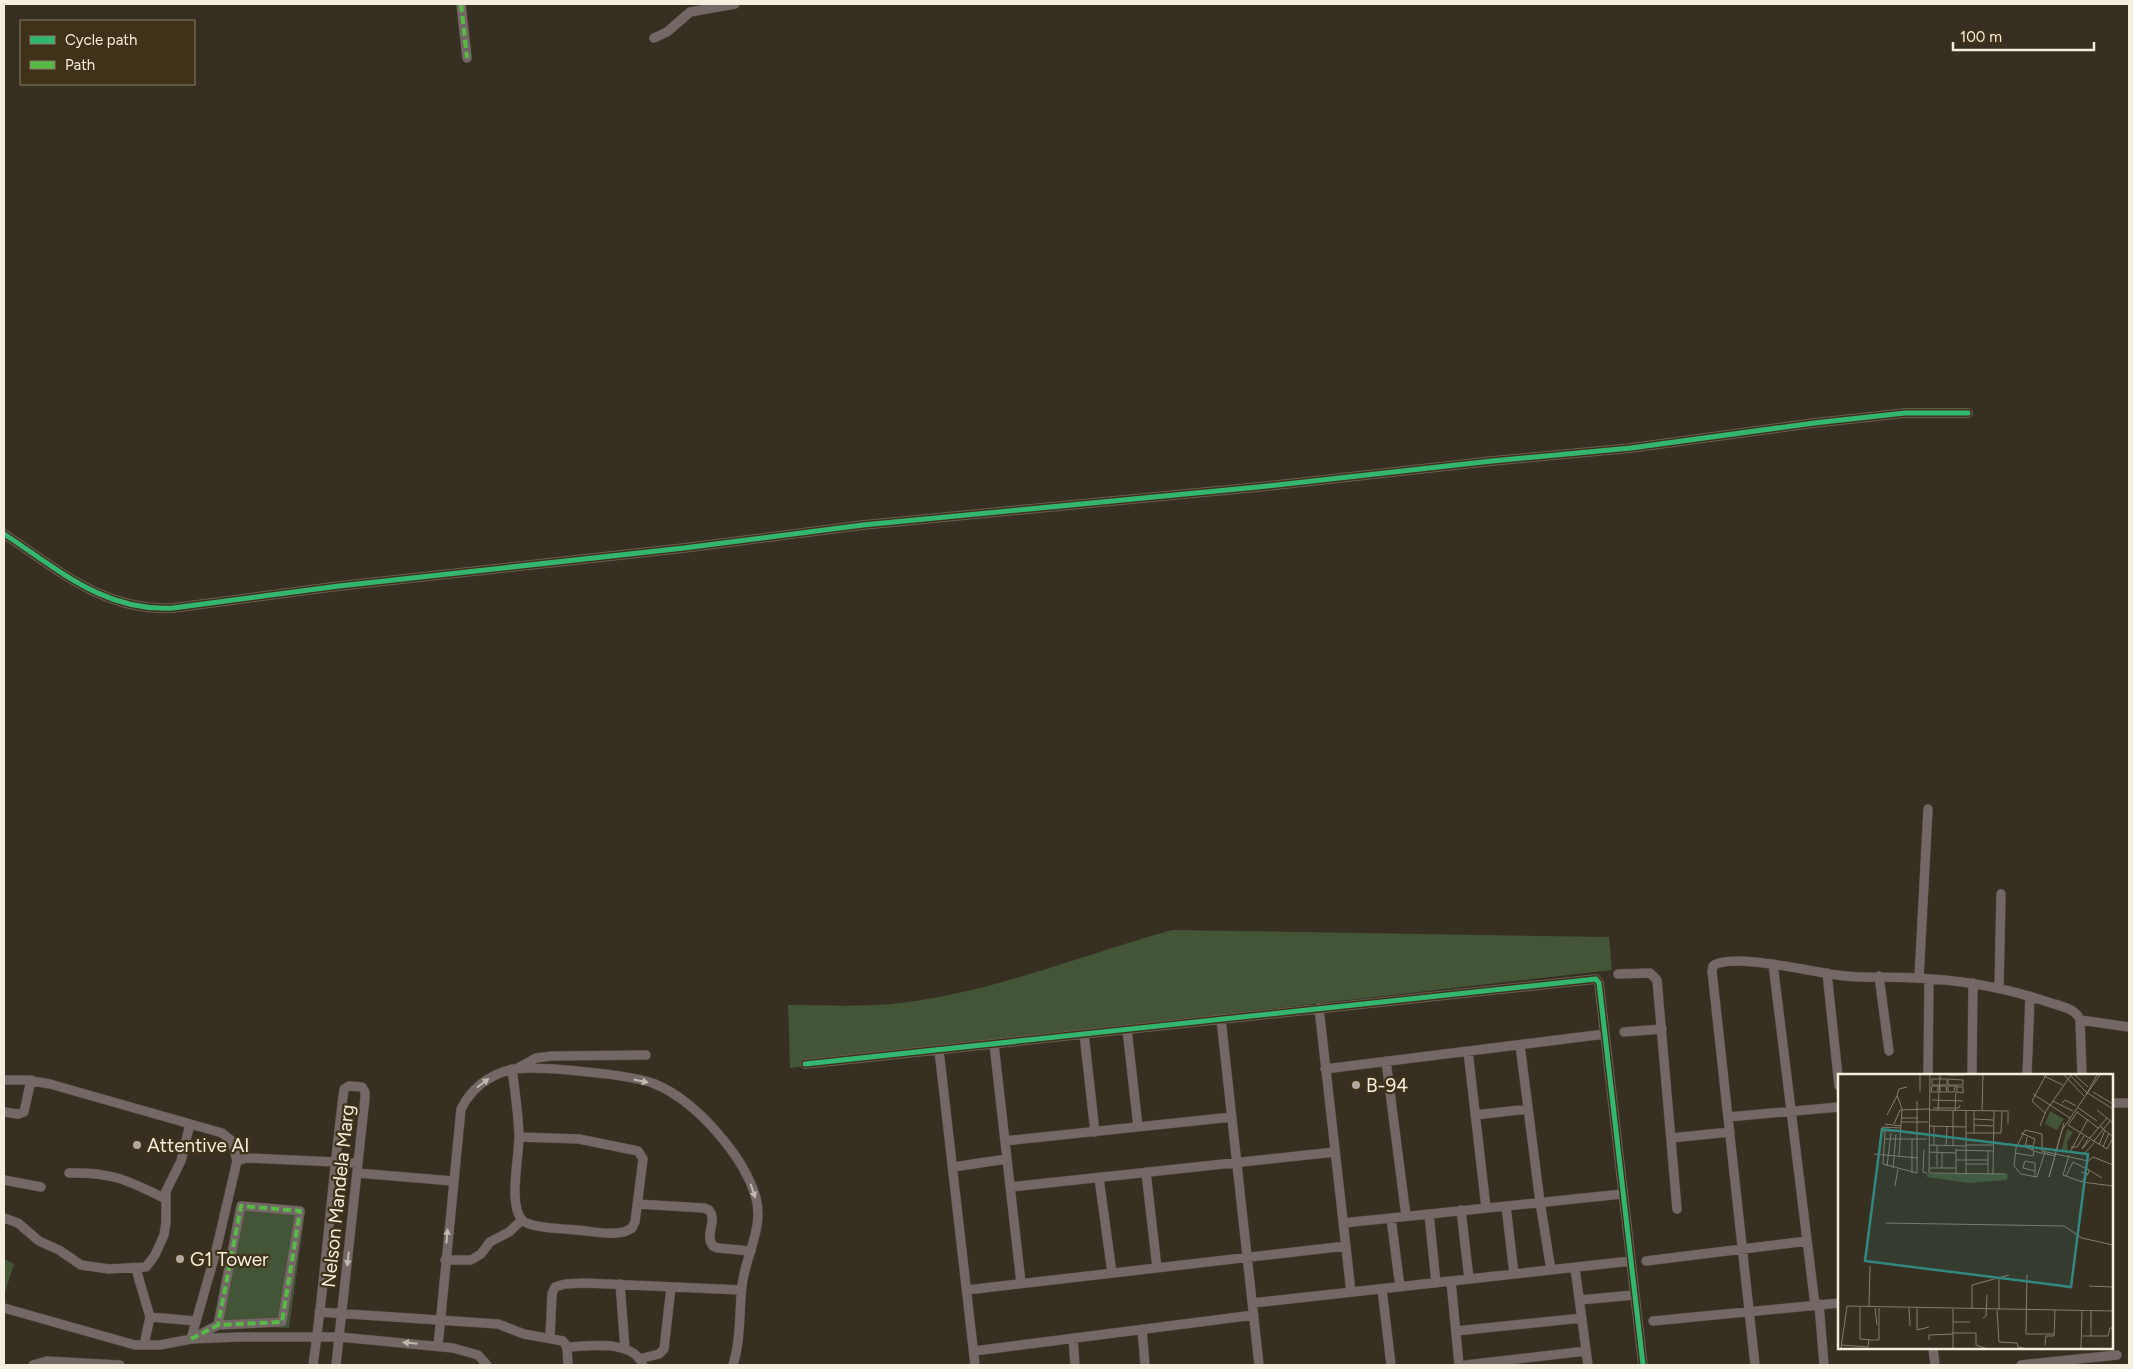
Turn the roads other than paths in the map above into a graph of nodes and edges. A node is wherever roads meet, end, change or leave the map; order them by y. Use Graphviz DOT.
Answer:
graph roads {
  1 [pos="461,4"];
  2 [pos="734,4"];
  3 [pos="654,38"];
  4 [pos="467,58"];
  5 [pos="1968,413"];
  6 [pos="4,534"];
  7 [pos="1928,809"];
  8 [pos="2001,894"];
  9 [pos="1773,964"];
  10 [pos="1827,973"];
  11 [pos="1618,974"];
  12 [pos="1879,976"];
  13 [pos="1919,978"];
  14 [pos="1929,979"];
  15 [pos="1973,983"];
  16 [pos="1999,988"];
  17 [pos="2030,996"];
  18 [pos="1319,1008"];
  19 [pos="1221,1019"];
  20 [pos="2080,1020"];
  21 [pos="2129,1027"];
  22 [pos="1128,1029"];
  23 [pos="1662,1029"];
  24 [pos="1624,1032"];
  25 [pos="1084,1034"];
  26 [pos="1605,1034"];
  27 [pos="994,1044"];
  28 [pos="1520,1045"];
  29 [pos="939,1050"];
  30 [pos="1468,1051"];
  31 [pos="1889,1051"];
  32 [pos="646,1056"];
  33 [pos="1386,1061"];
  34 [pos="805,1064"];
  35 [pos="1325,1068"];
  36 [pos="515,1069"];
  37 [pos="1928,1074"];
  38 [pos="1972,1074"];
  39 [pos="2027,1074"];
  40 [pos="2082,1074"];
  41 [pos="1838,1077"];
  42 [pos="4,1080"];
  43 [pos="31,1080"];
  44 [pos="2113,1103"];
  45 [pos="2129,1103"];
  46 [pos="1838,1107"];
  47 [pos="1528,1110"];
  48 [pos="1791,1110"];
  49 [pos="4,1112"];
  50 [pos="1475,1115"];
  51 [pos="1232,1117"];
  52 [pos="1728,1117"];
  53 [pos="190,1124"];
  54 [pos="1138,1127"];
  55 [pos="1095,1132"];
  56 [pos="1730,1132"];
  57 [pos="519,1137"];
  58 [pos="1671,1138"];
  59 [pos="1005,1141"];
  60 [pos="1335,1152"];
  61 [pos="1007,1159"];
  62 [pos="236,1161"];
  63 [pos="334,1162"];
  64 [pos="1237,1162"];
  65 [pos="953,1167"];
  66 [pos="357,1168"];
  67 [pos="1146,1172"];
  68 [pos="70,1173"];
  69 [pos="1099,1178"];
  70 [pos="4,1180"];
  71 [pos="452,1181"];
  72 [pos="41,1187"];
  73 [pos="1010,1187"];
  74 [pos="1622,1194"];
  75 [pos="164,1198"];
  76 [pos="1540,1202"];
  77 [pos="637,1204"];
  78 [pos="1506,1206"];
  79 [pos="1486,1208"];
  80 [pos="1678,1209"];
  81 [pos="1461,1210"];
  82 [pos="1429,1214"];
  83 [pos="1406,1216"];
  84 [pos="4,1218"];
  85 [pos="1391,1218"];
  86 [pos="522,1220"];
  87 [pos="1343,1223"];
  88 [pos="1806,1241"];
  89 [pos="1346,1246"];
  90 [pos="1742,1249"];
  91 [pos="751,1251"];
  92 [pos="1248,1258"];
  93 [pos="445,1260"];
  94 [pos="1646,1261"];
  95 [pos="1631,1262"];
  96 [pos="1156,1268"];
  97 [pos="1575,1268"];
  98 [pos="136,1269"];
  99 [pos="1551,1270"];
  100 [pos="1112,1273"];
  101 [pos="1514,1274"];
  102 [pos="1469,1279"];
  103 [pos="1451,1281"];
  104 [pos="1021,1283"];
  105 [pos="1436,1283"];
  106 [pos="620,1284"];
  107 [pos="671,1287"];
  108 [pos="1400,1287"];
  109 [pos="1382,1289"];
  110 [pos="741,1290"];
  111 [pos="967,1290"];
  112 [pos="1351,1292"];
  113 [pos="1634,1295"];
  114 [pos="1580,1300"];
  115 [pos="1253,1303"];
  116 [pos="1838,1303"];
  117 [pos="1817,1305"];
  118 [pos="4,1308"];
  119 [pos="1749,1311"];
  120 [pos="319,1312"];
  121 [pos="341,1314"];
  122 [pos="1254,1315"];
  123 [pos="150,1317"];
  124 [pos="1582,1318"];
  125 [pos="440,1319"];
  126 [pos="196,1321"];
  127 [pos="1653,1321"];
  128 [pos="218,1325"];
  129 [pos="1142,1329"];
  130 [pos="1456,1331"];
  131 [pos="317,1336"];
  132 [pos="340,1336"];
  133 [pos="550,1338"];
  134 [pos="1073,1338"];
  135 [pos="191,1339"];
  136 [pos="144,1346"];
  137 [pos="438,1346"];
  138 [pos="567,1347"];
  139 [pos="625,1349"];
  140 [pos="1933,1349"];
  141 [pos="974,1351"];
  142 [pos="1586,1351"];
  143 [pos="2094,1353"];
  144 [pos="2117,1355"];
  145 [pos="641,1362"];
  146 [pos="33,1365"];
  147 [pos="120,1365"];
  148 [pos="313,1365"];
  149 [pos="336,1365"];
  150 [pos="487,1365"];
  151 [pos="568,1365"];
  152 [pos="734,1365"];
  153 [pos="975,1365"];
  154 [pos="1075,1365"];
  155 [pos="1145,1365"];
  156 [pos="1259,1365"];
  157 [pos="1391,1365"];
  158 [pos="1459,1365"];
  159 [pos="1466,1365"];
  160 [pos="1588,1365"];
  161 [pos="1642,1365"];
  162 [pos="1755,1365"];
  163 [pos="1824,1365"];
  164 [pos="1935,1365"];
  165 [pos="2021,1365"];
  1 -- 4 [label="street"];
  2 -- 3 [label="street"];
  5 -- 6 [label="street"];
  7 -- 13 [label="street"];
  8 -- 16 [label="street"];
  9 -- 10 [label="street"];
  9 -- 48 [label="street"];
  9 -- 52 [label="street"];
  10 -- 12 [label="street"];
  10 -- 41 [label="street"];
  11 -- 23 [label="street"];
  12 -- 13 [label="street"];
  12 -- 31 [label="street"];
  13 -- 14 [label="street"];
  14 -- 15 [label="street"];
  14 -- 37 [label="street"];
  15 -- 16 [label="street"];
  15 -- 38 [label="street"];
  16 -- 17 [label="street"];
  17 -- 20 [label="street"];
  17 -- 39 [label="street"];
  18 -- 19 [label="street"];
  18 -- 26 [label="street"];
  18 -- 35 [label="street"];
  19 -- 22 [label="street"];
  19 -- 51 [label="street"];
  20 -- 21 [label="street"];
  20 -- 40 [label="street"];
  22 -- 25 [label="street"];
  22 -- 54 [label="street"];
  23 -- 24 [label="street"];
  23 -- 58 [label="street"];
  25 -- 27 [label="street"];
  25 -- 55 [label="street"];
  26 -- 28 [label="street"];
  26 -- 74 [label="street"];
  27 -- 29 [label="street"];
  27 -- 59 [label="street"];
  28 -- 30 [label="street"];
  28 -- 47 [label="street"];
  29 -- 34 [label="street"];
  29 -- 65 [label="street"];
  30 -- 33 [label="street"];
  30 -- 50 [label="street"];
  32 -- 36 [label="street"];
  33 -- 35 [label="street"];
  33 -- 83 [label="street"];
  35 -- 60 [label="street"];
  36 -- 57 [label="street"];
  71 -- 36 [label="street, one-way"];
  36 -- 91 [label="street, one-way"];
  42 -- 43 [label="street"];
  43 -- 49 [label="street"];
  43 -- 53 [label="street"];
  44 -- 45 [label="street"];
  46 -- 48 [label="street"];
  47 -- 50 [label="street"];
  47 -- 76 [label="street"];
  48 -- 52 [label="street"];
  48 -- 88 [label="street"];
  50 -- 79 [label="street"];
  51 -- 54 [label="street"];
  51 -- 64 [label="street"];
  52 -- 56 [label="street"];
  53 -- 62 [label="street"];
  53 -- 75 [label="street"];
  54 -- 55 [label="street"];
  55 -- 59 [label="street"];
  56 -- 58 [label="street"];
  56 -- 90 [label="street"];
  57 -- 77 [label="street"];
  57 -- 86 [label="street"];
  58 -- 80 [label="street"];
  59 -- 61 [label="street"];
  60 -- 64 [label="street"];
  60 -- 87 [label="street"];
  61 -- 65 [label="street"];
  61 -- 73 [label="street"];
  62 -- 63 [label="street"];
  62 -- 126 [label="street"];
  63 -- 66 [label="street"];
  63 -- 66 [label="street, Nelson Mandela Marg"];
  63 -- 120 [label="street, Nelson Mandela Marg"];
  64 -- 67 [label="street"];
  64 -- 92 [label="street"];
  65 -- 111 [label="street"];
  66 -- 71 [label="street"];
  66 -- 121 [label="street, Nelson Mandela Marg, one-way"];
  67 -- 69 [label="street"];
  67 -- 96 [label="street"];
  68 -- 75 [label="street"];
  69 -- 73 [label="street"];
  69 -- 100 [label="street"];
  70 -- 72 [label="street"];
  93 -- 71 [label="street, one-way"];
  73 -- 104 [label="street"];
  74 -- 76 [label="street"];
  74 -- 95 [label="street"];
  75 -- 98 [label="street"];
  76 -- 78 [label="street"];
  76 -- 99 [label="street"];
  77 -- 86 [label="street"];
  77 -- 91 [label="street"];
  78 -- 79 [label="street"];
  78 -- 101 [label="street"];
  79 -- 81 [label="street"];
  81 -- 82 [label="street"];
  81 -- 102 [label="street"];
  82 -- 83 [label="street"];
  82 -- 105 [label="street"];
  83 -- 85 [label="street"];
  84 -- 98 [label="street"];
  85 -- 87 [label="street"];
  85 -- 108 [label="street"];
  86 -- 93 [label="street"];
  87 -- 89 [label="street"];
  88 -- 90 [label="street"];
  88 -- 117 [label="street"];
  89 -- 92 [label="street"];
  89 -- 112 [label="street"];
  90 -- 94 [label="street"];
  90 -- 119 [label="street"];
  91 -- 110 [label="street"];
  92 -- 96 [label="street"];
  92 -- 115 [label="street"];
  93 -- 125 [label="street"];
  95 -- 97 [label="street"];
  95 -- 113 [label="street"];
  96 -- 100 [label="street"];
  97 -- 99 [label="street"];
  97 -- 114 [label="street"];
  98 -- 123 [label="street"];
  99 -- 101 [label="street"];
  100 -- 104 [label="street"];
  101 -- 102 [label="street"];
  102 -- 103 [label="street"];
  103 -- 105 [label="street"];
  103 -- 130 [label="street"];
  104 -- 111 [label="street"];
  105 -- 108 [label="street"];
  106 -- 107 [label="street"];
  106 -- 133 [label="street"];
  106 -- 139 [label="street"];
  107 -- 110 [label="street"];
  107 -- 145 [label="street"];
  108 -- 109 [label="street"];
  109 -- 112 [label="street"];
  109 -- 157 [label="street"];
  110 -- 152 [label="street"];
  111 -- 141 [label="street"];
  112 -- 115 [label="street"];
  113 -- 114 [label="street"];
  113 -- 161 [label="street"];
  114 -- 124 [label="street"];
  115 -- 122 [label="street"];
  116 -- 117 [label="street"];
  117 -- 119 [label="street"];
  117 -- 163 [label="street"];
  118 -- 136 [label="street"];
  119 -- 127 [label="street"];
  119 -- 162 [label="street"];
  120 -- 121 [label="street"];
  120 -- 131 [label="street, Nelson Mandela Marg"];
  121 -- 125 [label="street"];
  121 -- 132 [label="street, Nelson Mandela Marg"];
  122 -- 129 [label="street"];
  122 -- 156 [label="street"];
  123 -- 126 [label="street"];
  123 -- 136 [label="street"];
  124 -- 130 [label="street"];
  124 -- 142 [label="street"];
  125 -- 133 [label="street"];
  125 -- 137 [label="street"];
  126 -- 135 [label="street"];
  128 -- 128 [label="street"];
  128 -- 135 [label="street"];
  129 -- 134 [label="street"];
  129 -- 155 [label="street"];
  130 -- 158 [label="street"];
  131 -- 132 [label="street"];
  131 -- 135 [label="street"];
  131 -- 148 [label="street, Nelson Mandela Marg"];
  137 -- 132 [label="street, one-way"];
  132 -- 149 [label="street, Nelson Mandela Marg"];
  133 -- 138 [label="street"];
  134 -- 141 [label="street"];
  134 -- 154 [label="street"];
  135 -- 136 [label="street"];
  137 -- 150 [label="street"];
  138 -- 139 [label="street"];
  138 -- 151 [label="street"];
  139 -- 145 [label="street"];
  140 -- 164 [label="street"];
  141 -- 153 [label="street"];
  142 -- 159 [label="street"];
  142 -- 160 [label="street"];
  143 -- 144 [label="street"];
  143 -- 165 [label="street"];
  146 -- 147 [label="street"];
}
